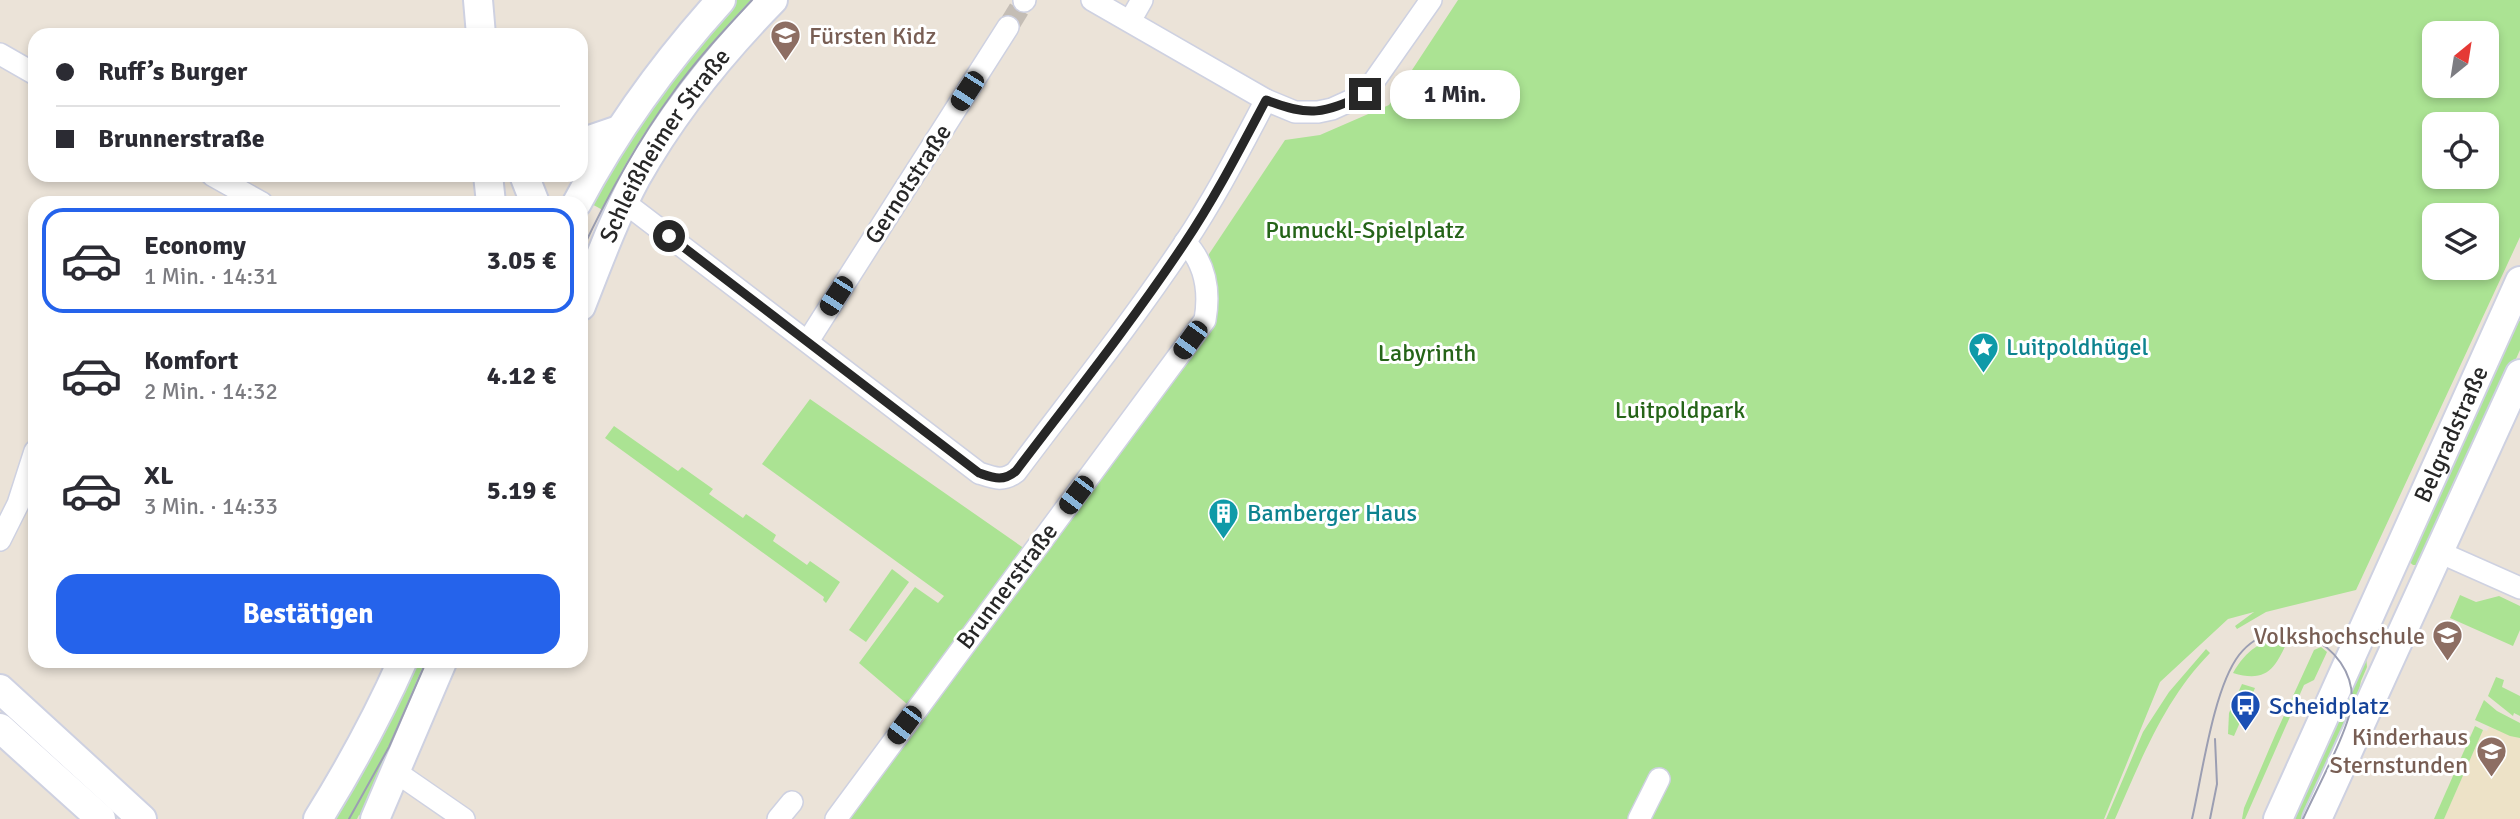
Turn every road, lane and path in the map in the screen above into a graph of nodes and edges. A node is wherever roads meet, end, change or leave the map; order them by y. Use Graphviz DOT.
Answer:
graph roads {
  1 [pos="478,0"];
  2 [pos="721,0"];
  3 [pos="773,0"];
  4 [pos="1092,0"];
  5 [pos="1142,0"];
  6 [pos="1431,0"];
  7 [pos="1130,21"];
  8 [pos="1008,27"];
  9 [pos="480,28"];
  10 [pos="0,54"];
  11 [pos="28,70"];
  12 [pos="1266,100"];
  13 [pos="619,130"];
  14 [pos="588,141"];
  15 [pos="224,182"];
  16 [pos="250,196"];
  17 [pos="581,196"];
  18 [pos="624,202"];
  19 [pos="1185,242"];
  20 [pos="2520,281"];
  21 [pos="588,289"];
  22 [pos="808,341"];
  23 [pos="2520,374"];
  24 [pos="28,473"];
  25 [pos="0,540"];
  26 [pos="2434,562"];
  27 [pos="2384,587"];
  28 [pos="2520,588"];
  29 [pos="399,668"];
  30 [pos="439,668"];
  31 [pos="0,689"];
  32 [pos="0,728"];
  33 [pos="396,772"];
  34 [pos="1659,779"];
  35 [pos="792,802"];
  36 [pos="101,819"];
  37 [pos="142,819"];
  38 [pos="318,819"];
  39 [pos="375,819"];
  40 [pos="464,819"];
  41 [pos="778,819"];
  42 [pos="836,819"];
  43 [pos="1639,819"];
  44 [pos="2278,819"];
  45 [pos="2317,819"];
  1 -- 9 [label="main road"];
  2 -- 13 [label="main road, Schleißheimer Straße"];
  3 -- 18 [label="main road, Schleißheimer Straße"];
  4 -- 7 [label="street"];
  5 -- 7 [label="street"];
  6 -- 12 [label="street"];
  7 -- 12 [label="street"];
  8 -- 22 [label="street, Gernotstraße"];
  10 -- 11 [label="street"];
  12 -- 19 [label="street"];
  13 -- 14 [label="main road"];
  13 -- 17 [label="main road, Schleißheimer Straße"];
  15 -- 16 [label="street"];
  18 -- 21 [label="main road, Schleißheimer Straße"];
  18 -- 22 [label="street"];
  19 -- 22 [label="street"];
  19 -- 42 [label="street, Brunnerstraße"];
  20 -- 27 [label="main road, Belgradstraße"];
  23 -- 26 [label="main road, Belgradstraße"];
  24 -- 25 [label="street"];
  26 -- 27 [label="main road"];
  26 -- 28 [label="street"];
  26 -- 45 [label="main road, Belgradstraße"];
  27 -- 44 [label="main road, Belgradstraße"];
  29 -- 38 [label="main road"];
  30 -- 33 [label="main road"];
  31 -- 37 [label="main road"];
  32 -- 36 [label="main road"];
  33 -- 39 [label="main road"];
  33 -- 40 [label="street"];
  34 -- 43 [label="street"];
  35 -- 41 [label="street"];
}
